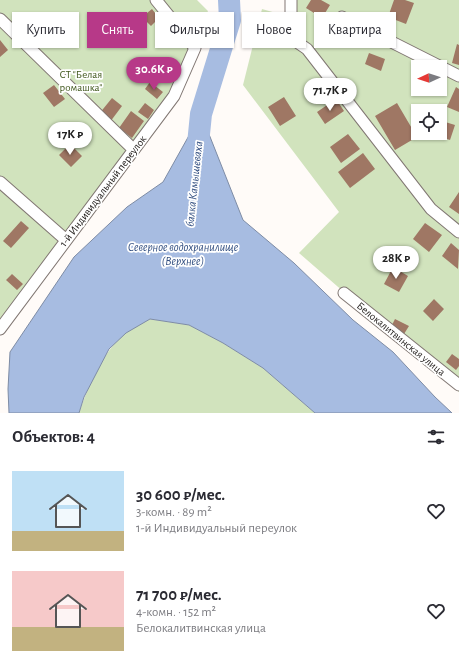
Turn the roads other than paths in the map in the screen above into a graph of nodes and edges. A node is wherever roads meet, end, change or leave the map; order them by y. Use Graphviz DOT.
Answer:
graph roads {
  1 [pos="156,0"];
  2 [pos="291,0"];
  3 [pos="0,19"];
  4 [pos="396,44"];
  5 [pos="459,76"];
  6 [pos="134,150"];
  7 [pos="0,182"];
  8 [pos="459,232"];
  9 [pos="66,240"];
  10 [pos="344,293"];
  11 [pos="0,329"];
  12 [pos="459,385"];
  1 -- 6 [label="street, 1-й Индивидуальный переулок"];
  2 -- 8 [label="street"];
  3 -- 6 [label="street"];
  4 -- 5 [label="street"];
  6 -- 9 [label="street, 1-й Индивидуальный переулок"];
  7 -- 9 [label="street"];
  9 -- 11 [label="street, 1-й Индивидуальный переулок"];
  10 -- 12 [label="street, Белокалитвинская улица"];
}
